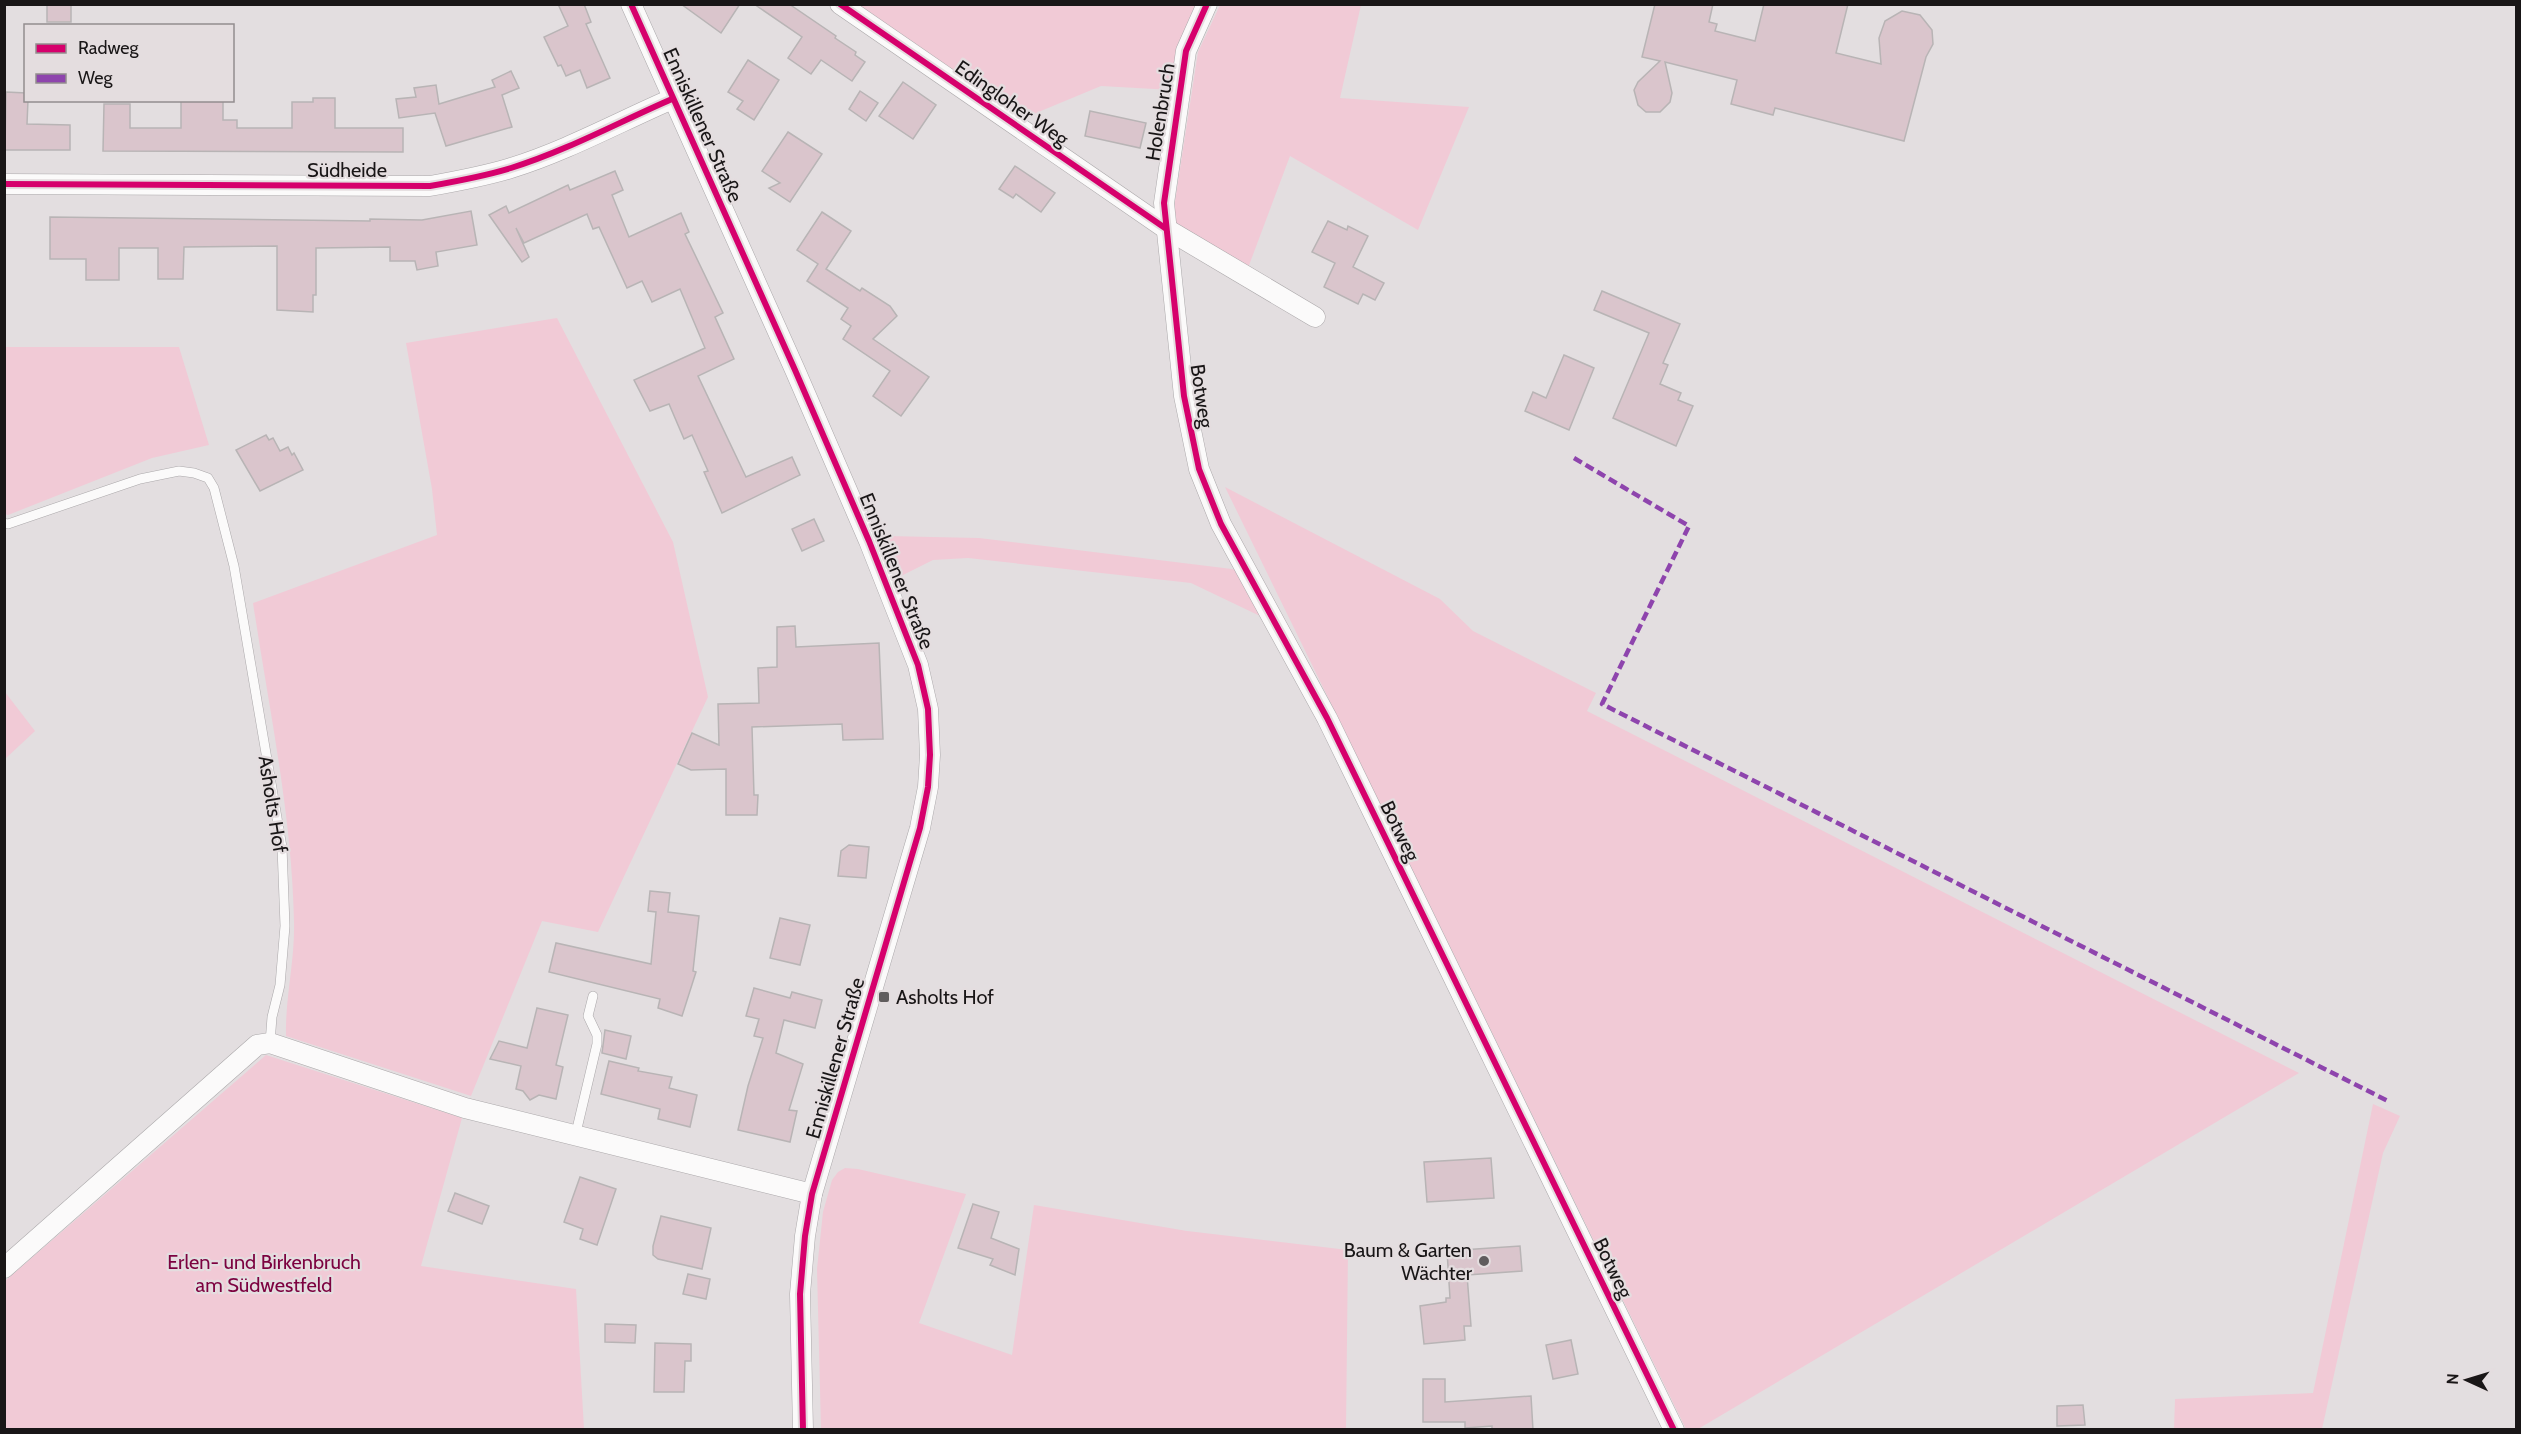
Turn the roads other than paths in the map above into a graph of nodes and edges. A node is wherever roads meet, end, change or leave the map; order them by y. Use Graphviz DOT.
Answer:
graph roads {
  1 [pos="631,4"];
  2 [pos="840,4"];
  3 [pos="1208,4"];
  4 [pos="672,99"];
  5 [pos="4,184"];
  6 [pos="1165,228"];
  7 [pos="1316,317"];
  8 [pos="4,523"];
  9 [pos="593,996"];
  10 [pos="270,1043"];
  11 [pos="575,1137"];
  12 [pos="812,1194"];
  13 [pos="4,1268"];
  14 [pos="803,1430"];
  15 [pos="1674,1430"];
  1 -- 4 [label="street, Enniskillener Straße"];
  2 -- 6 [label="street, Edingloher Weg"];
  3 -- 6 [label="street, Holenbruch"];
  4 -- 5 [label="street, Südheide"];
  4 -- 12 [label="street, Enniskillener Straße"];
  6 -- 7 [label="street, Edingloher Weg"];
  6 -- 15 [label="street, Botweg"];
  8 -- 10 [label="lane, Asholts Hof"];
  9 -- 11 [label="lane"];
  10 -- 11 [label="street"];
  10 -- 13 [label="street"];
  11 -- 12 [label="street"];
  12 -- 14 [label="street, Enniskillener Straße"];
}
